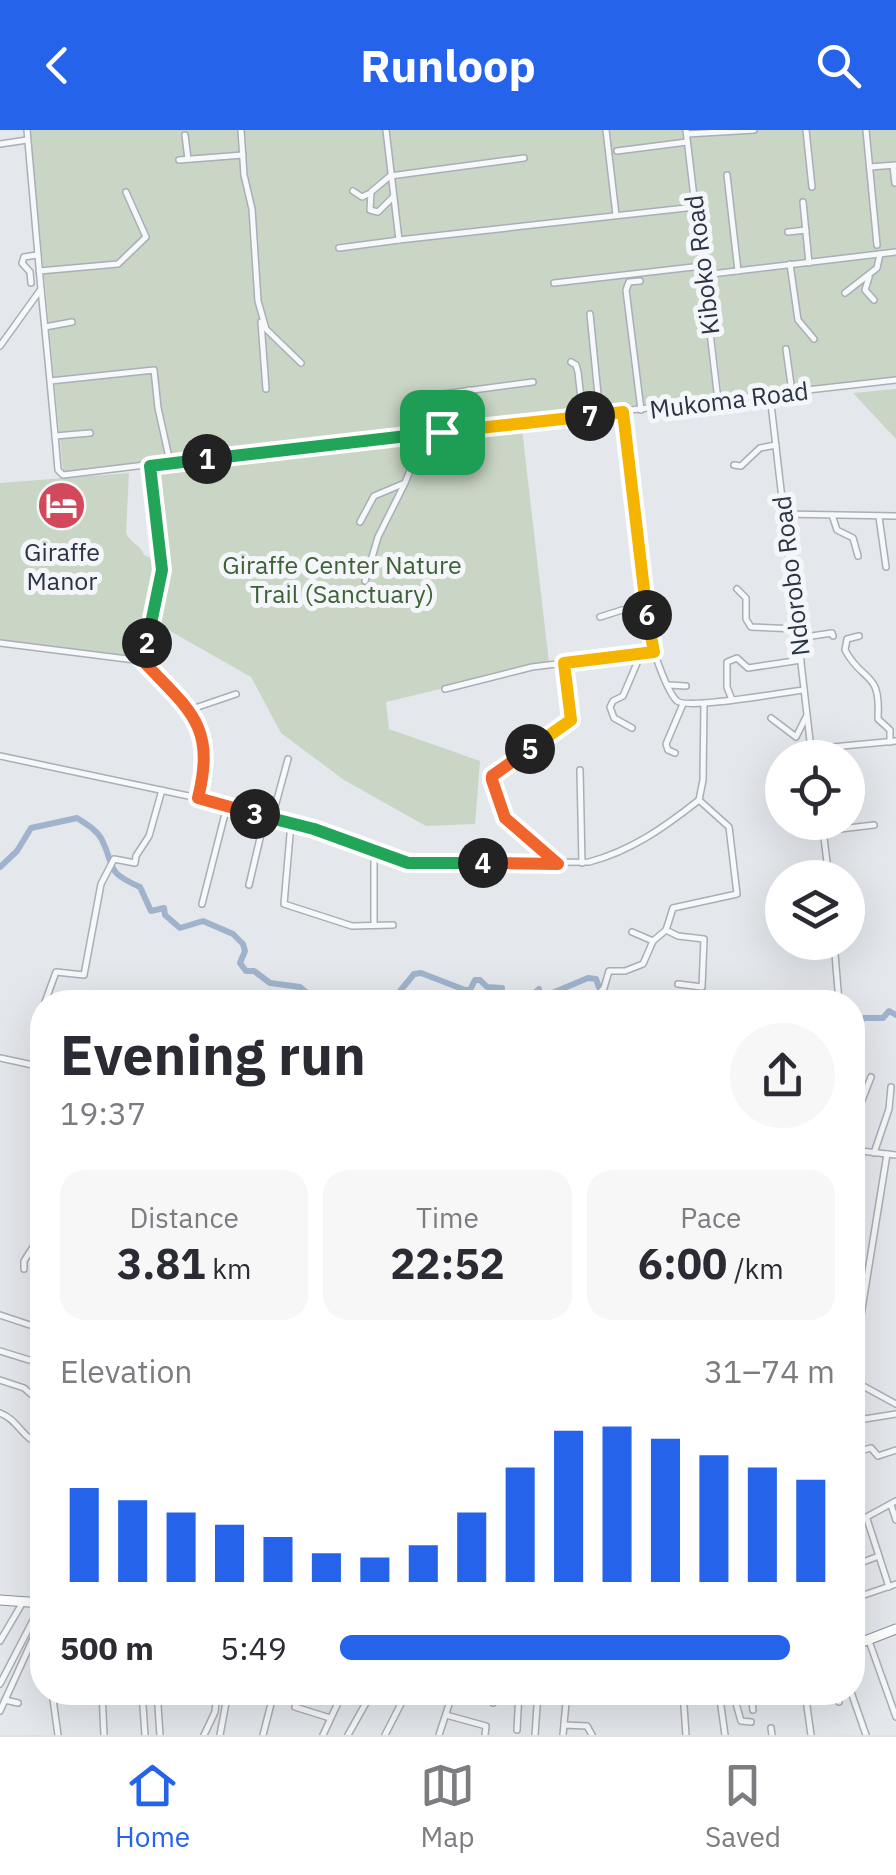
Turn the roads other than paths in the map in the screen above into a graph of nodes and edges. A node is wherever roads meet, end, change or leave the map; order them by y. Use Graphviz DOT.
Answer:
graph roads {
  1 [pos="27,130"];
  2 [pos="241,130"];
  3 [pos="386,130"];
  4 [pos="606,130"];
  5 [pos="754,130"];
  6 [pos="806,130"];
  7 [pos="866,130"];
  8 [pos="185,135"];
  9 [pos="687,136"];
  10 [pos="28,140"];
  11 [pos="0,144"];
  12 [pos="617,152"];
  13 [pos="243,154"];
  14 [pos="524,158"];
  15 [pos="188,159"];
  16 [pos="179,160"];
  17 [pos="895,165"];
  18 [pos="870,167"];
  19 [pos="727,175"];
  20 [pos="390,176"];
  21 [pos="894,183"];
  22 [pos="812,187"];
  23 [pos="353,191"];
  24 [pos="126,192"];
  25 [pos="371,192"];
  26 [pos="392,198"];
  27 [pos="803,202"];
  28 [pos="695,207"];
  29 [pos="616,216"];
  30 [pos="806,230"];
  31 [pos="788,232"];
  32 [pos="398,240"];
  33 [pos="878,245"];
  34 [pos="339,248"];
  35 [pos="896,252"];
  36 [pos="880,254"];
  37 [pos="37,255"];
  38 [pos="809,263"];
  39 [pos="790,264"];
  40 [pos="702,266"];
  41 [pos="738,270"];
  42 [pos="40,272"];
  43 [pos="703,274"];
  44 [pos="870,274"];
  45 [pos="640,280"];
  46 [pos="31,283"];
  47 [pos="554,283"];
  48 [pos="41,290"];
  49 [pos="844,293"];
  50 [pos="874,300"];
  51 [pos="260,309"];
  52 [pos="590,314"];
  53 [pos="72,322"];
  54 [pos="45,327"];
  55 [pos="814,339"];
  56 [pos="0,346"];
  57 [pos="786,348"];
  58 [pos="571,362"];
  59 [pos="300,363"];
  60 [pos="896,380"];
  61 [pos="50,381"];
  62 [pos="533,382"];
  63 [pos="266,389"];
  64 [pos="469,390"];
  65 [pos="792,392"];
  66 [pos="442,394"];
  67 [pos="770,394"];
  68 [pos="718,400"];
  69 [pos="641,410"];
  70 [pos="623,412"];
  71 [pos="600,415"];
  72 [pos="582,417"];
  73 [pos="473,428"];
  74 [pos="90,432"];
  75 [pos="442,432"];
  76 [pos="55,436"];
  77 [pos="776,445"];
  78 [pos="170,462"];
  79 [pos="734,465"];
  80 [pos="150,466"];
  81 [pos="405,482"];
  82 [pos="784,514"];
  83 [pos="832,516"];
  84 [pos="896,516"];
  85 [pos="879,517"];
  86 [pos="360,522"];
  87 [pos="858,556"];
  88 [pos="886,566"];
  89 [pos="365,580"];
  90 [pos="737,589"];
  91 [pos="646,608"];
  92 [pos="600,617"];
  93 [pos="797,629"];
  94 [pos="833,636"];
  95 [pos="859,636"];
  96 [pos="798,638"];
  97 [pos="0,644"];
  98 [pos="654,652"];
  99 [pos="640,656"];
  100 [pos="800,660"];
  101 [pos="143,661"];
  102 [pos="564,663"];
  103 [pos="669,685"];
  104 [pos="686,686"];
  105 [pos="445,689"];
  106 [pos="804,690"];
  107 [pos="236,694"];
  108 [pos="732,700"];
  109 [pos="684,704"];
  110 [pos="704,704"];
  111 [pos="189,710"];
  112 [pos="808,714"];
  113 [pos="771,718"];
  114 [pos="632,728"];
  115 [pos="810,740"];
  116 [pos="893,742"];
  117 [pos="865,744"];
  118 [pos="676,753"];
  119 [pos="0,756"];
  120 [pos="288,758"];
  121 [pos="580,770"];
  122 [pos="162,790"];
  123 [pos="198,798"];
  124 [pos="699,800"];
  125 [pos="228,806"];
  126 [pos="268,818"];
  127 [pos="291,822"];
  128 [pos="874,825"];
  129 [pos="865,826"];
  130 [pos="374,853"];
  131 [pos="582,863"];
  132 [pos="558,864"];
  133 [pos="249,885"];
  134 [pos="202,904"];
  135 [pos="393,925"];
  136 [pos="374,926"];
  137 [pos="666,930"];
  138 [pos="632,932"];
  139 [pos="653,941"];
  140 [pos="836,960"];
  141 [pos="678,984"];
  142 [pos="49,990"];
  143 [pos="603,990"];
  144 [pos="838,990"];
  145 [pos="0,1058"];
  146 [pos="30,1064"];
  147 [pos="871,1077"];
  148 [pos="890,1087"];
  149 [pos="866,1091"];
  150 [pos="865,1151"];
  151 [pos="874,1152"];
  152 [pos="887,1154"];
  153 [pos="896,1155"];
  154 [pos="30,1251"];
  155 [pos="24,1269"];
  156 [pos="865,1290"];
  157 [pos="0,1315"];
  158 [pos="30,1325"];
  159 [pos="0,1352"];
  160 [pos="30,1361"];
  161 [pos="0,1380"];
  162 [pos="865,1387"];
  163 [pos="30,1393"];
  164 [pos="896,1404"];
  165 [pos="0,1412"];
  166 [pos="896,1414"];
  167 [pos="865,1419"];
  168 [pos="30,1440"];
  169 [pos="865,1450"];
  170 [pos="896,1450"];
  171 [pos="894,1503"];
  172 [pos="866,1519"];
  173 [pos="896,1520"];
  174 [pos="879,1556"];
  175 [pos="865,1561"];
  176 [pos="892,1585"];
  177 [pos="865,1594"];
  178 [pos="0,1600"];
  179 [pos="23,1602"];
  180 [pos="30,1602"];
  181 [pos="30,1626"];
  182 [pos="896,1629"];
  183 [pos="0,1641"];
  184 [pos="868,1641"];
  185 [pos="865,1642"];
  186 [pos="30,1645"];
  187 [pos="0,1684"];
  188 [pos="5,1700"];
  189 [pos="18,1703"];
  190 [pos="54,1705"];
  191 [pos="103,1705"];
  192 [pos="143,1705"];
  193 [pos="158,1705"];
  194 [pos="216,1705"];
  195 [pos="226,1705"];
  196 [pos="271,1705"];
  197 [pos="337,1705"];
  198 [pos="365,1705"];
  199 [pos="401,1705"];
  200 [pos="449,1705"];
  201 [pos="519,1705"];
  202 [pos="537,1705"];
  203 [pos="566,1705"];
  204 [pos="685,1705"];
  205 [pos="721,1705"];
  206 [pos="736,1705"];
  207 [pos="753,1705"];
  208 [pos="807,1705"];
  209 [pos="856,1705"];
  210 [pos="295,1706"];
  211 [pos="754,1710"];
  212 [pos="0,1712"];
  213 [pos="446,1715"];
  214 [pos="896,1717"];
  215 [pos="331,1718"];
  216 [pos="751,1722"];
  217 [pos="564,1725"];
  218 [pos="517,1730"];
  219 [pos="58,1735"];
  220 [pos="104,1735"];
  221 [pos="145,1735"];
  222 [pos="160,1735"];
  223 [pos="204,1735"];
  224 [pos="220,1735"];
  225 [pos="263,1735"];
  226 [pos="323,1735"];
  227 [pos="348,1735"];
  228 [pos="385,1735"];
  229 [pos="439,1735"];
  230 [pos="485,1735"];
  231 [pos="535,1735"];
  232 [pos="564,1735"];
  233 [pos="592,1735"];
  234 [pos="686,1735"];
  235 [pos="725,1735"];
  236 [pos="810,1735"];
  237 [pos="866,1735"];
  1 -- 10 [label="street"];
  2 -- 13 [label="street"];
  3 -- 20 [label="street"];
  4 -- 29 [label="street"];
  5 -- 9 [label="street"];
  6 -- 22 [label="street"];
  7 -- 18 [label="street"];
  8 -- 15 [label="street"];
  9 -- 12 [label="street"];
  9 -- 28 [label="street, Kiboko Road"];
  10 -- 11 [label="street"];
  10 -- 37 [label="street"];
  13 -- 15 [label="street"];
  13 -- 51 [label="street"];
  14 -- 20 [label="street"];
  15 -- 16 [label="street"];
  17 -- 18 [label="street"];
  17 -- 21 [label="street"];
  18 -- 33 [label="street"];
  19 -- 41 [label="street"];
  20 -- 25 [label="street"];
  20 -- 26 [label="street"];
  23 -- 25 [label="street"];
  24 -- 42 [label="street"];
  25 -- 26 [label="street"];
  26 -- 32 [label="street"];
  27 -- 30 [label="street"];
  28 -- 29 [label="street"];
  28 -- 40 [label="street, Kiboko Road"];
  29 -- 32 [label="street"];
  30 -- 31 [label="street"];
  30 -- 38 [label="street"];
  32 -- 34 [label="street"];
  35 -- 36 [label="street"];
  36 -- 38 [label="street"];
  36 -- 44 [label="street"];
  37 -- 42 [label="street"];
  37 -- 46 [label="street"];
  38 -- 39 [label="street"];
  39 -- 41 [label="street"];
  39 -- 55 [label="street"];
  40 -- 43 [label="street, Kiboko Road"];
  40 -- 47 [label="street"];
  41 -- 43 [label="street"];
  42 -- 48 [label="street"];
  43 -- 68 [label="street, Kiboko Road"];
  44 -- 49 [label="street"];
  44 -- 50 [label="street"];
  45 -- 69 [label="street"];
  48 -- 54 [label="street"];
  48 -- 56 [label="street"];
  51 -- 59 [label="street"];
  51 -- 63 [label="street"];
  52 -- 71 [label="street"];
  53 -- 54 [label="street"];
  54 -- 61 [label="street"];
  57 -- 65 [label="street"];
  58 -- 72 [label="street"];
  60 -- 65 [label="street, Mukoma Road"];
  61 -- 76 [label="street"];
  61 -- 78 [label="street"];
  62 -- 64 [label="street"];
  64 -- 66 [label="street"];
  64 -- 73 [label="street"];
  65 -- 67 [label="street, Mukoma Road"];
  67 -- 68 [label="street, Mukoma Road"];
  67 -- 77 [label="street, Ndorobo Road"];
  68 -- 69 [label="street, Mukoma Road"];
  69 -- 70 [label="street, Mukoma Road"];
  70 -- 71 [label="street, Mukoma Road"];
  70 -- 91 [label="street"];
  71 -- 72 [label="street, Mukoma Road"];
  72 -- 73 [label="street, Mukoma Road"];
  73 -- 75 [label="street, Mukoma Road"];
  74 -- 76 [label="street"];
  75 -- 78 [label="street, Mukoma Road"];
  75 -- 81 [label="street"];
  76 -- 80 [label="street, Mukoma Road"];
  77 -- 79 [label="street"];
  77 -- 82 [label="street, Ndorobo Road"];
  78 -- 80 [label="street, Mukoma Road"];
  80 -- 101 [label="street"];
  81 -- 86 [label="street"];
  81 -- 89 [label="street"];
  82 -- 83 [label="street"];
  82 -- 93 [label="street, Ndorobo Road"];
  83 -- 85 [label="street"];
  83 -- 87 [label="street"];
  84 -- 85 [label="street"];
  85 -- 88 [label="street"];
  90 -- 93 [label="street"];
  91 -- 92 [label="street"];
  91 -- 98 [label="street"];
  93 -- 96 [label="street, Ndorobo Road"];
  94 -- 96 [label="street"];
  95 -- 116 [label="street"];
  96 -- 100 [label="street, Ndorobo Road"];
  97 -- 101 [label="street"];
  98 -- 99 [label="street"];
  98 -- 103 [label="street"];
  99 -- 102 [label="street"];
  99 -- 114 [label="street"];
  100 -- 106 [label="street, Ndorobo Road"];
  100 -- 108 [label="street"];
  101 -- 111 [label="street"];
  102 -- 105 [label="street"];
  102 -- 132 [label="street"];
  103 -- 104 [label="street"];
  103 -- 109 [label="street"];
  106 -- 108 [label="street"];
  106 -- 112 [label="street, Ndorobo Road"];
  107 -- 111 [label="street"];
  108 -- 110 [label="street"];
  109 -- 110 [label="street"];
  109 -- 118 [label="street"];
  110 -- 124 [label="street"];
  111 -- 123 [label="street"];
  112 -- 113 [label="street"];
  112 -- 115 [label="street, Ndorobo Road"];
  116 -- 117 [label="street"];
  119 -- 122 [label="street"];
  120 -- 126 [label="street"];
  121 -- 131 [label="street"];
  122 -- 123 [label="street"];
  122 -- 142 [label="street"];
  123 -- 125 [label="street"];
  124 -- 131 [label="street"];
  124 -- 137 [label="street"];
  125 -- 126 [label="street"];
  125 -- 134 [label="street"];
  126 -- 127 [label="street"];
  126 -- 133 [label="street"];
  127 -- 130 [label="street"];
  127 -- 136 [label="street"];
  128 -- 129 [label="street"];
  130 -- 132 [label="street"];
  130 -- 136 [label="street"];
  131 -- 132 [label="street"];
  135 -- 136 [label="street"];
  137 -- 139 [label="street"];
  137 -- 141 [label="street"];
  138 -- 139 [label="street"];
  139 -- 143 [label="street"];
  140 -- 144 [label="street"];
  145 -- 146 [label="street"];
  147 -- 149 [label="street"];
  148 -- 151 [label="street"];
  150 -- 151 [label="street"];
  151 -- 152 [label="street"];
  152 -- 153 [label="street"];
  152 -- 156 [label="street"];
  154 -- 155 [label="street"];
  157 -- 158 [label="street"];
  159 -- 160 [label="street"];
  161 -- 163 [label="street"];
  162 -- 164 [label="street"];
  165 -- 168 [label="street"];
  166 -- 167 [label="street"];
  169 -- 170 [label="street"];
  171 -- 172 [label="street"];
  171 -- 173 [label="street"];
  172 -- 174 [label="street"];
  174 -- 175 [label="street"];
  174 -- 176 [label="street"];
  176 -- 177 [label="street"];
  178 -- 179 [label="highway"];
  179 -- 180 [label="highway"];
  179 -- 183 [label="street"];
  181 -- 187 [label="street"];
  182 -- 184 [label="highway"];
  184 -- 185 [label="highway"];
  184 -- 214 [label="street"];
  186 -- 188 [label="street"];
  188 -- 189 [label="street"];
  188 -- 212 [label="street"];
  190 -- 219 [label="street"];
  191 -- 220 [label="street"];
  192 -- 221 [label="street"];
  193 -- 222 [label="street"];
  194 -- 223 [label="street"];
  195 -- 224 [label="street"];
  196 -- 225 [label="street"];
  197 -- 215 [label="street"];
  198 -- 227 [label="street"];
  199 -- 228 [label="street"];
  200 -- 213 [label="street"];
  201 -- 218 [label="street"];
  202 -- 231 [label="street"];
  203 -- 217 [label="street"];
  204 -- 234 [label="street"];
  205 -- 235 [label="street"];
  206 -- 216 [label="street"];
  207 -- 211 [label="street"];
  208 -- 236 [label="street"];
  209 -- 237 [label="street"];
  210 -- 215 [label="street"];
  213 -- 229 [label="street"];
  213 -- 230 [label="street"];
  215 -- 226 [label="street"];
  217 -- 232 [label="street"];
  217 -- 233 [label="street"];
}
